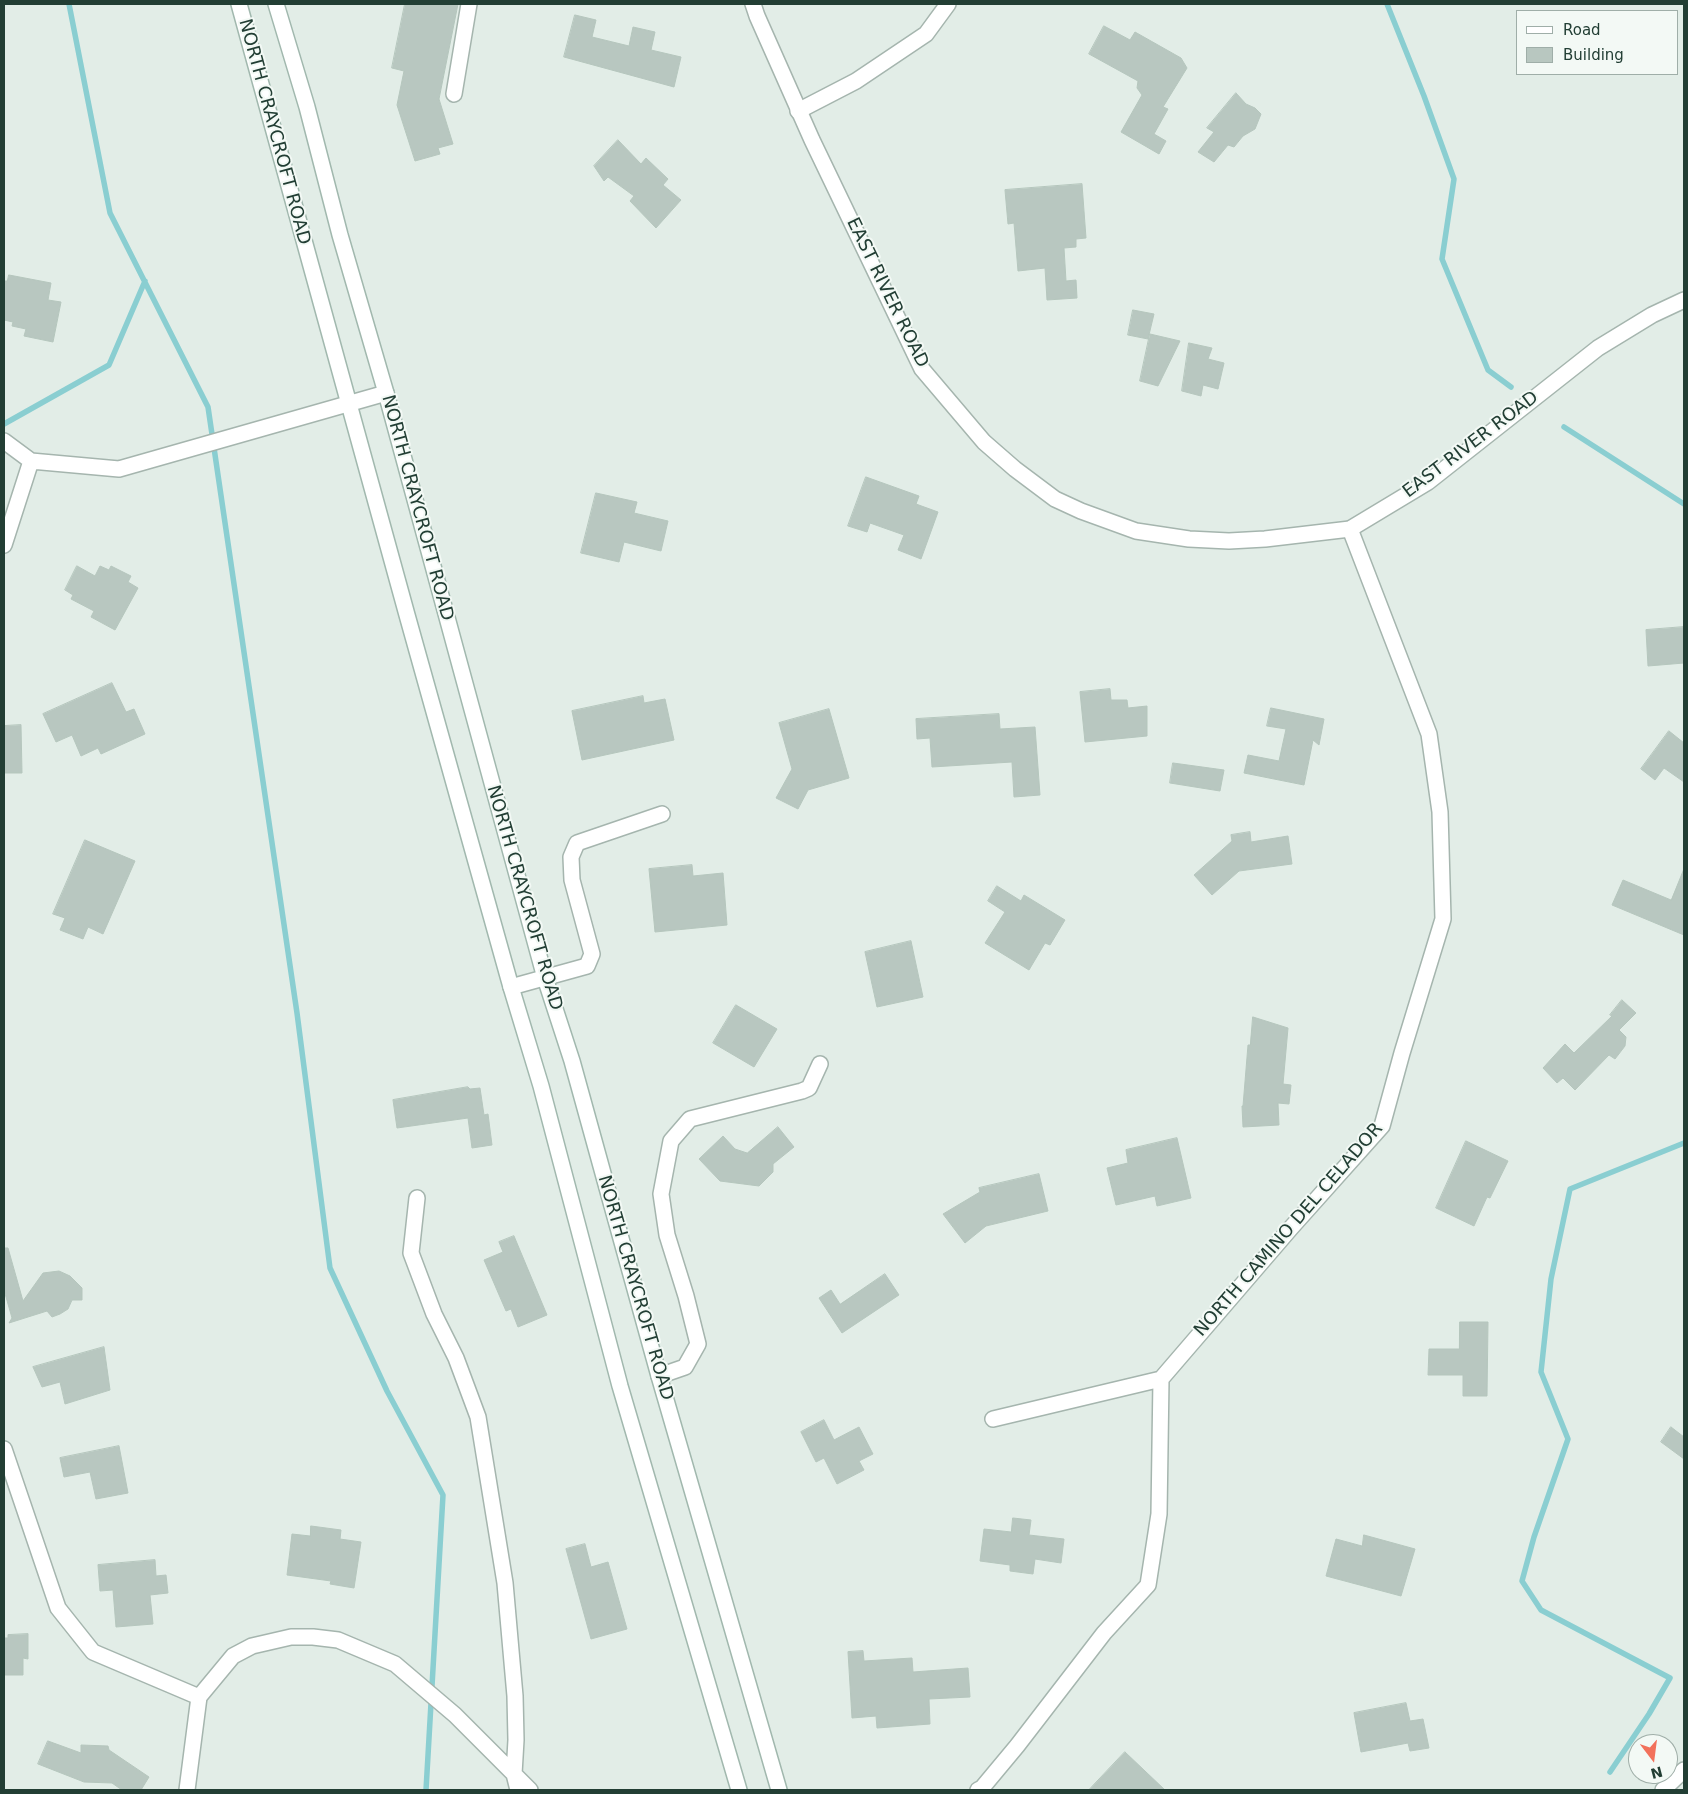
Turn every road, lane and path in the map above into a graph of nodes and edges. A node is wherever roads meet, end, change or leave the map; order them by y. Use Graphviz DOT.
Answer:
graph roads {
  1 [pos="239,4"];
  2 [pos="276,4"];
  3 [pos="469,4"];
  4 [pos="753,4"];
  5 [pos="948,4"];
  6 [pos="454,94"];
  7 [pos="798,111"];
  8 [pos="1684,300"];
  9 [pos="386,393"];
  10 [pos="349,403"];
  11 [pos="4,441"];
  12 [pos="31,461"];
  13 [pos="1350,529"];
  14 [pos="4,545"];
  15 [pos="662,814"];
  16 [pos="545,978"];
  17 [pos="511,987"];
  18 [pos="820,1064"];
  19 [pos="417,1198"];
  20 [pos="659,1376"];
  21 [pos="1161,1379"];
  22 [pos="993,1419"];
  23 [pos="4,1449"];
  24 [pos="199,1697"];
  25 [pos="1684,1770"];
  26 [pos="514,1774"];
  27 [pos="187,1790"];
  28 [pos="518,1790"];
  29 [pos="530,1790"];
  30 [pos="739,1790"];
  31 [pos="779,1790"];
  32 [pos="978,1790"];
  33 [pos="1663,1790"];
  1 -- 10 [label="street, NORTH CRAYCROFT ROAD"];
  2 -- 9 [label="street, NORTH CRAYCROFT ROAD"];
  3 -- 6 [label="street"];
  4 -- 7 [label="street, EAST RIVER ROAD"];
  5 -- 7 [label="street"];
  7 -- 13 [label="street, EAST RIVER ROAD"];
  8 -- 13 [label="street, EAST RIVER ROAD"];
  9 -- 10 [label="street"];
  9 -- 16 [label="street, NORTH CRAYCROFT ROAD"];
  10 -- 12 [label="street"];
  10 -- 17 [label="street, NORTH CRAYCROFT ROAD"];
  11 -- 12 [label="street"];
  12 -- 14 [label="street"];
  13 -- 21 [label="street, NORTH CAMINO DEL CELADOR"];
  15 -- 16 [label="street"];
  16 -- 17 [label="street"];
  16 -- 20 [label="street, NORTH CRAYCROFT ROAD"];
  17 -- 30 [label="street, NORTH CRAYCROFT ROAD"];
  18 -- 20 [label="street"];
  19 -- 26 [label="street"];
  20 -- 31 [label="street, NORTH CRAYCROFT ROAD"];
  21 -- 22 [label="street"];
  21 -- 32 [label="street"];
  23 -- 24 [label="street"];
  24 -- 26 [label="street"];
  24 -- 27 [label="street"];
  25 -- 33 [label="street"];
  26 -- 28 [label="street"];
  26 -- 29 [label="street"];
}
